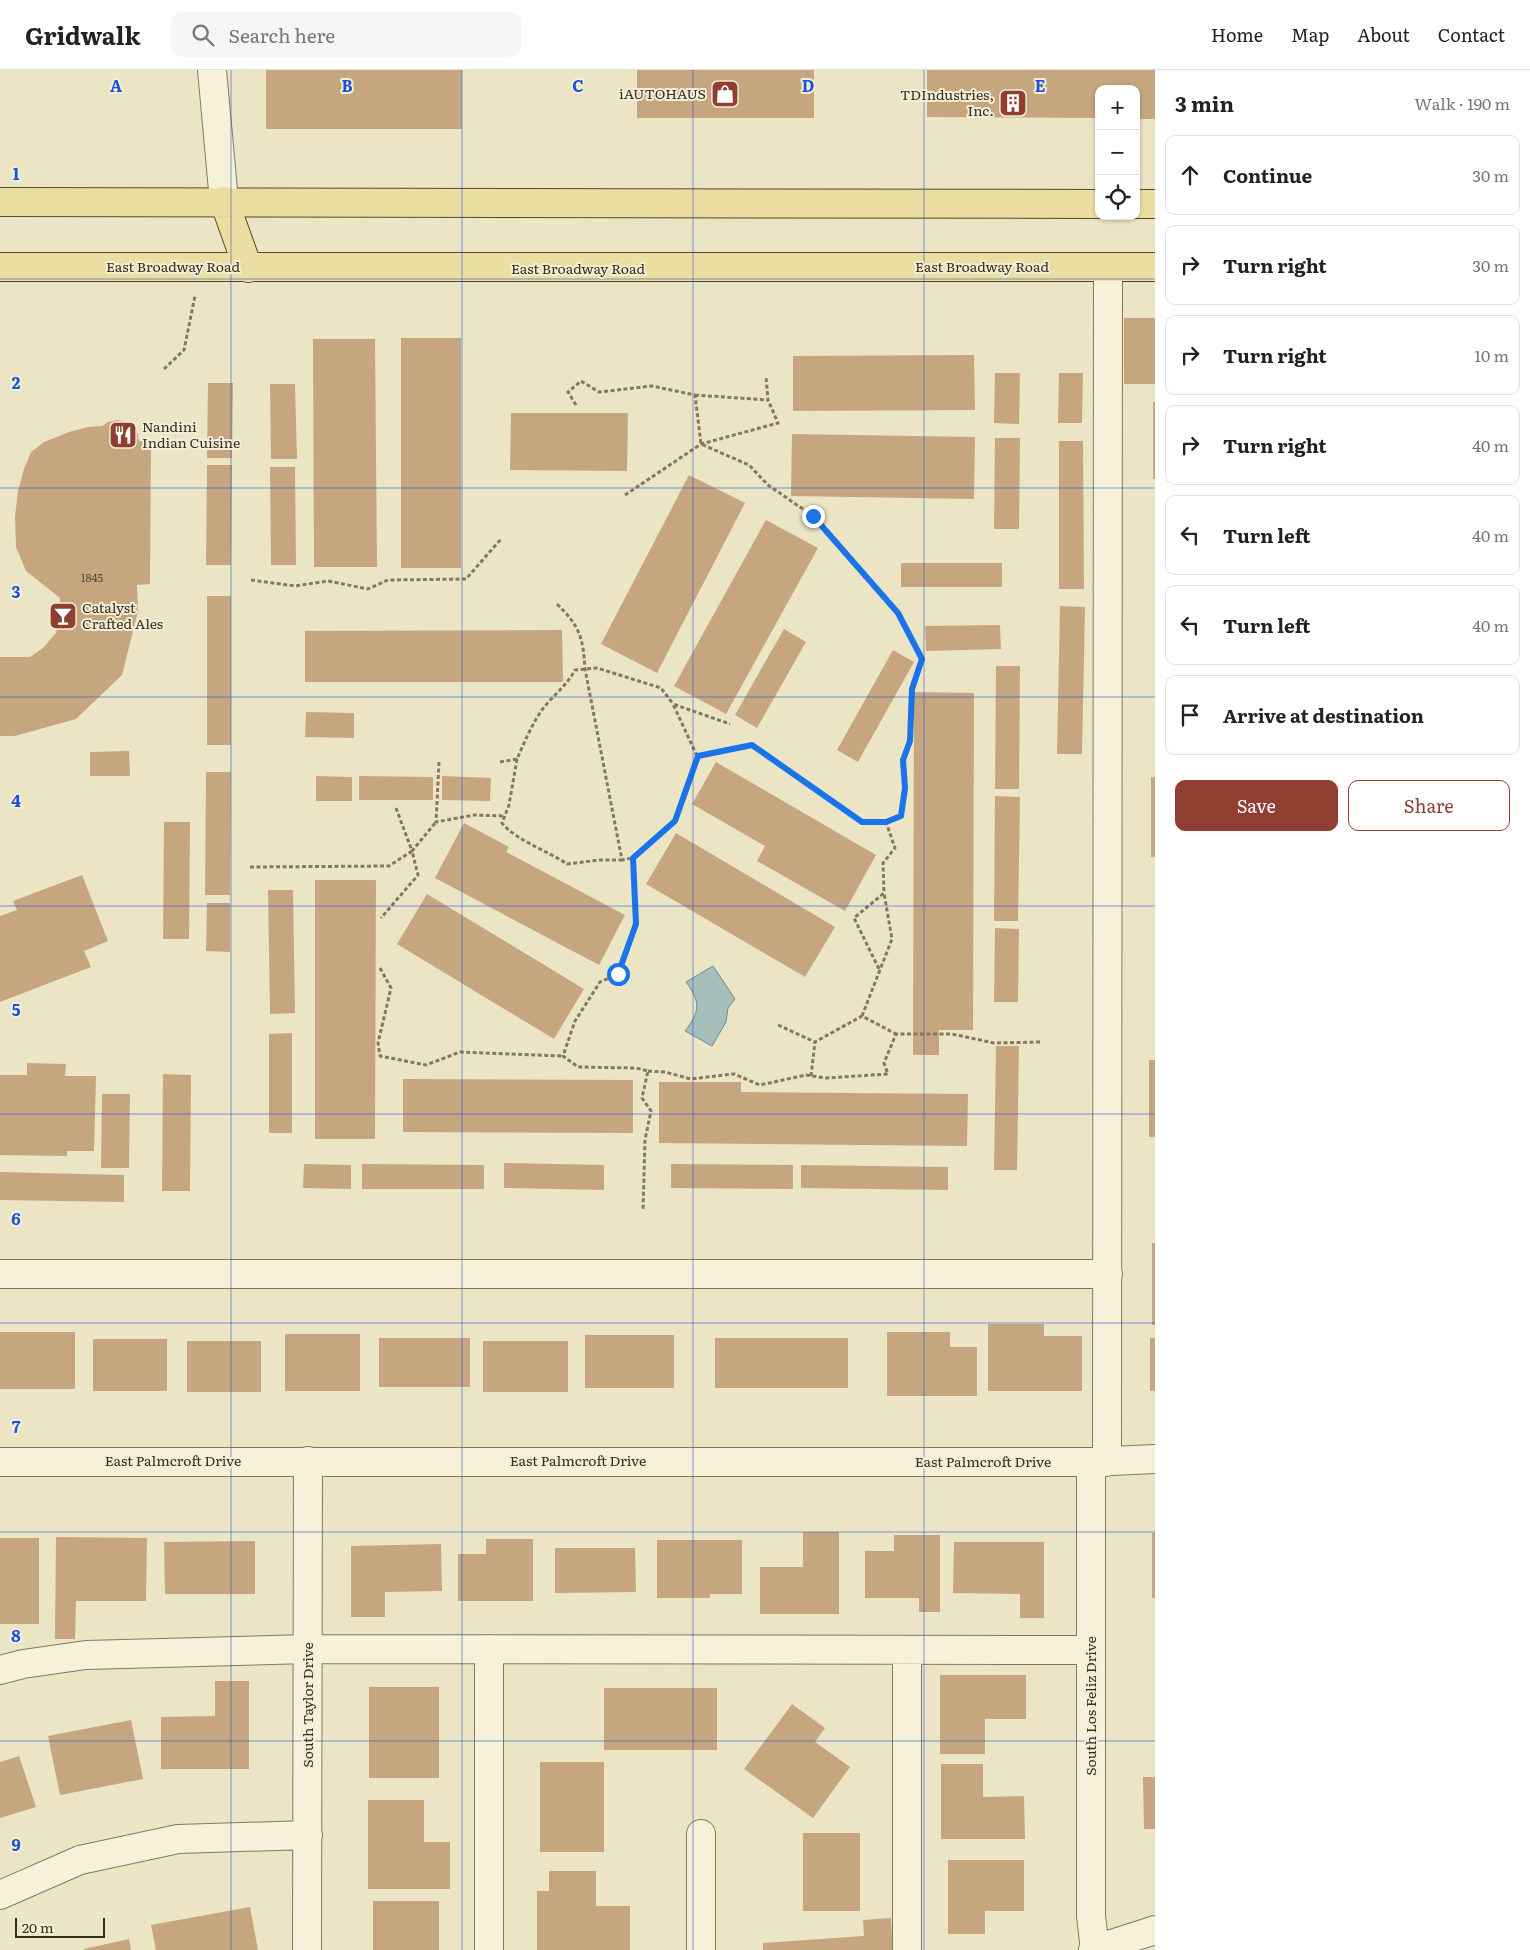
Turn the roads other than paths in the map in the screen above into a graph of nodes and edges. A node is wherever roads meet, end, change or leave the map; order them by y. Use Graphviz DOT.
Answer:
graph roads {
  1 [pos="212,70"];
  2 [pos="224,201"];
  3 [pos="0,202"];
  4 [pos="37,202"];
  5 [pos="1095,204"];
  6 [pos="1140,204"];
  7 [pos="1155,204"];
  8 [pos="0,221"];
  9 [pos="0,267"];
  10 [pos="1108,267"];
  11 [pos="1155,267"];
  12 [pos="248,268"];
  13 [pos="0,1274"];
  14 [pos="1108,1274"];
  15 [pos="1155,1460"];
  16 [pos="308,1461"];
  17 [pos="0,1462"];
  18 [pos="1099,1462"];
  19 [pos="308,1649"];
  20 [pos="489,1649"];
  21 [pos="907,1650"];
  22 [pos="1091,1650"];
  23 [pos="0,1670"];
  24 [pos="701,1834"];
  25 [pos="308,1836"];
  26 [pos="0,1895"];
  27 [pos="1155,1930"];
  28 [pos="307,1950"];
  29 [pos="489,1950"];
  30 [pos="701,1950"];
  31 [pos="907,1950"];
  32 [pos="1094,1950"];
  1 -- 2 [label="street"];
  2 -- 4 [label="main road"];
  2 -- 5 [label="main road"];
  2 -- 12 [label="main road"];
  3 -- 4 [label="main road"];
  4 -- 8 [label="main road"];
  6 -- 7 [label="main road"];
  9 -- 12 [label="main road, East Broadway Road"];
  10 -- 11 [label="main road, East Broadway Road"];
  10 -- 12 [label="main road, East Broadway Road"];
  10 -- 14 [label="street, South Los Feliz Drive"];
  13 -- 14 [label="street"];
  14 -- 18 [label="street, South Los Feliz Drive"];
  15 -- 18 [label="street, East Palmcroft Drive"];
  16 -- 17 [label="street, East Palmcroft Drive"];
  16 -- 18 [label="street, East Palmcroft Drive"];
  16 -- 19 [label="street, South Taylor Drive"];
  18 -- 22 [label="street, South Los Feliz Drive"];
  19 -- 20 [label="street"];
  19 -- 23 [label="street"];
  19 -- 25 [label="street, South Taylor Drive"];
  20 -- 21 [label="street"];
  20 -- 29 [label="street"];
  21 -- 22 [label="street"];
  21 -- 31 [label="street"];
  22 -- 32 [label="street, South Los Feliz Drive"];
  24 -- 30 [label="street"];
  25 -- 26 [label="street"];
  25 -- 28 [label="street, South Taylor Drive"];
  27 -- 32 [label="street"];
}
